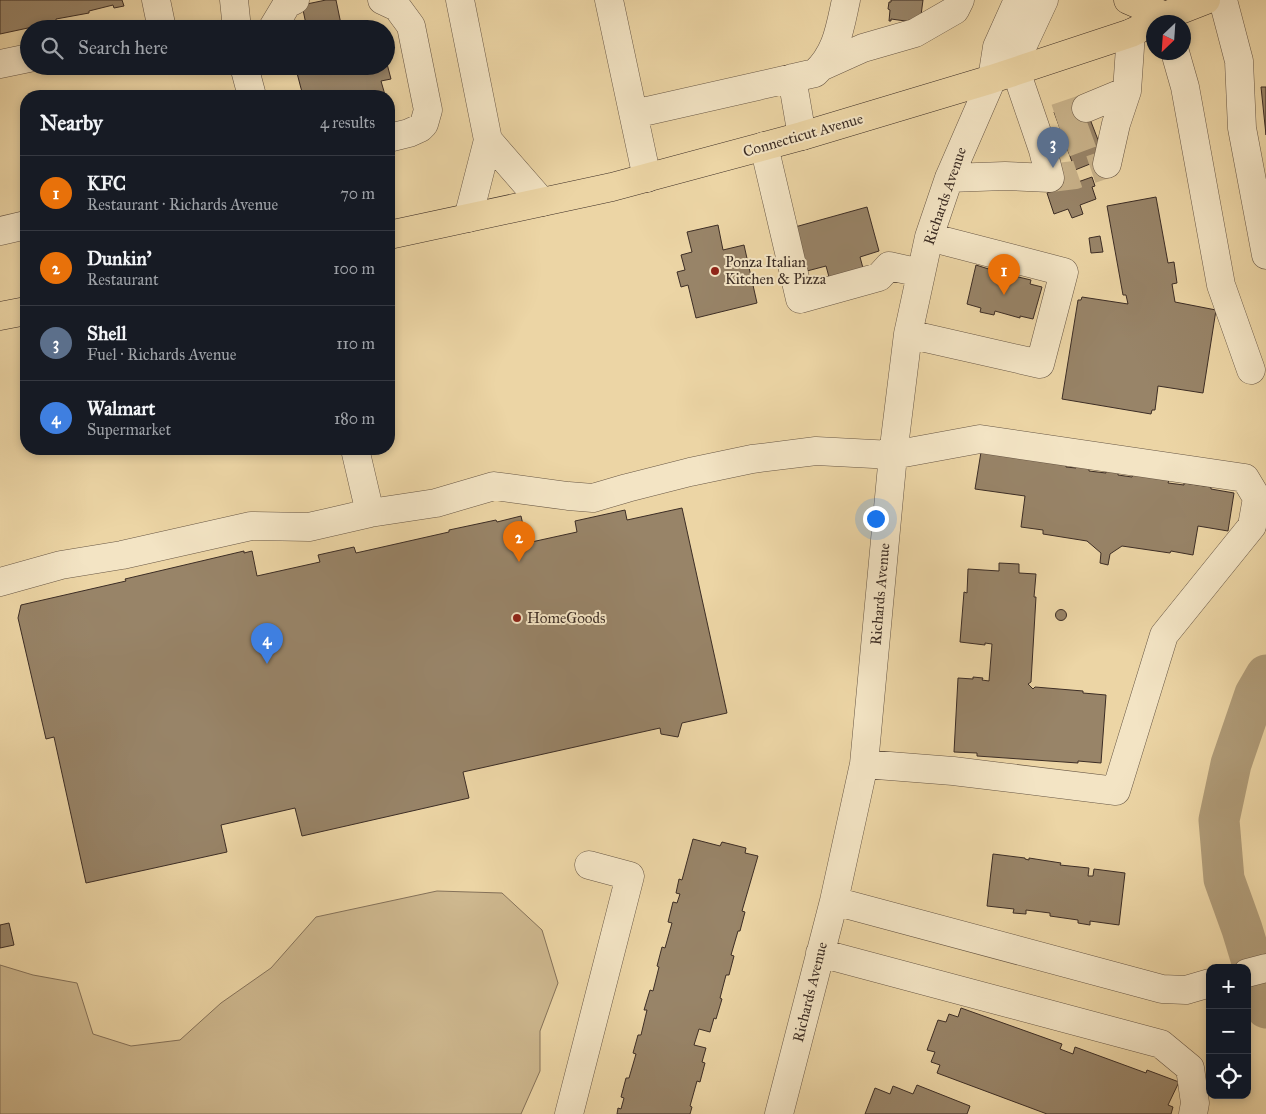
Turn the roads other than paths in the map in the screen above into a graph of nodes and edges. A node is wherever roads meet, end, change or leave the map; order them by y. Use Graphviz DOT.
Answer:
graph roads {
  1 [pos="156,0"];
  2 [pos="234,0"];
  3 [pos="295,0"];
  4 [pos="382,0"];
  5 [pos="460,0"];
  6 [pos="610,0"];
  7 [pos="846,0"];
  8 [pos="960,0"];
  9 [pos="1018,0"];
  10 [pos="1044,0"];
  11 [pos="1128,0"];
  12 [pos="1206,0"];
  13 [pos="1223,0"];
  14 [pos="1158,15"];
  15 [pos="1174,15"];
  16 [pos="160,20"];
  17 [pos="236,20"];
  18 [pos="277,20"];
  19 [pos="1146,27"];
  20 [pos="1131,33"];
  21 [pos="20,60"];
  22 [pos="1177,60"];
  23 [pos="0,64"];
  24 [pos="823,66"];
  25 [pos="246,75"];
  26 [pos="1004,75"];
  27 [pos="792,78"];
  28 [pos="250,90"];
  29 [pos="634,114"];
  30 [pos="1242,128"];
  31 [pos="802,136"];
  32 [pos="395,137"];
  33 [pos="488,140"];
  34 [pos="764,146"];
  35 [pos="1107,164"];
  36 [pos="647,178"];
  37 [pos="949,178"];
  38 [pos="1266,181"];
  39 [pos="542,202"];
  40 [pos="468,218"];
  41 [pos="20,226"];
  42 [pos="0,231"];
  43 [pos="395,234"];
  44 [pos="929,237"];
  45 [pos="1266,255"];
  46 [pos="921,273"];
  47 [pos="20,312"];
  48 [pos="0,316"];
  49 [pos="908,334"];
  50 [pos="1251,370"];
  51 [pos="356,455"];
  52 [pos="893,455"];
  53 [pos="370,513"];
  54 [pos="0,582"];
  55 [pos="864,764"];
  56 [pos="588,865"];
  57 [pos="834,901"];
  58 [pos="820,953"];
  59 [pos="1266,968"];
  60 [pos="1251,972"];
  61 [pos="1206,984"];
  62 [pos="569,1114"];
  63 [pos="779,1114"];
  64 [pos="1193,1114"];
  1 -- 16 [label="street"];
  2 -- 17 [label="street"];
  3 -- 18 [label="street"];
  4 -- 32 [label="street"];
  5 -- 33 [label="street"];
  6 -- 29 [label="street"];
  7 -- 24 [label="street"];
  8 -- 24 [label="street"];
  9 -- 26 [label="street, Richards Avenue"];
  10 -- 26 [label="street, Richards Avenue"];
  11 -- 14 [label="main road"];
  12 -- 15 [label="main road, Connecticut Avenue"];
  13 -- 30 [label="street"];
  19 -- 20 [label="main road, Connecticut Avenue"];
  20 -- 26 [label="main road, Connecticut Avenue"];
  20 -- 35 [label="street"];
  21 -- 23 [label="street"];
  22 -- 50 [label="street"];
  24 -- 27 [label="street"];
  25 -- 28 [label="street"];
  26 -- 31 [label="main road, Connecticut Avenue"];
  26 -- 37 [label="street, Richards Avenue"];
  26 -- 37 [label="street"];
  27 -- 29 [label="street"];
  27 -- 31 [label="street"];
  29 -- 36 [label="street"];
  30 -- 38 [label="street"];
  30 -- 45 [label="street"];
  31 -- 34 [label="main road, Connecticut Avenue"];
  33 -- 39 [label="street"];
  33 -- 40 [label="street"];
  34 -- 36 [label="main road, Connecticut Avenue"];
  34 -- 46 [label="street"];
  36 -- 39 [label="main road, Connecticut Avenue"];
  37 -- 44 [label="street, Richards Avenue"];
  39 -- 40 [label="main road, Connecticut Avenue"];
  40 -- 43 [label="main road, Connecticut Avenue"];
  41 -- 42 [label="street"];
  44 -- 46 [label="street, Richards Avenue"];
  44 -- 49 [label="street"];
  46 -- 49 [label="street, Richards Avenue"];
  47 -- 48 [label="main road"];
  49 -- 52 [label="street, Richards Avenue"];
  51 -- 53 [label="street"];
  52 -- 53 [label="street"];
  52 -- 55 [label="street, Richards Avenue"];
  52 -- 55 [label="street"];
  53 -- 54 [label="street"];
  55 -- 57 [label="street, Richards Avenue"];
  56 -- 62 [label="street"];
  57 -- 58 [label="street, Richards Avenue"];
  57 -- 61 [label="street"];
  58 -- 63 [label="street, Richards Avenue"];
  58 -- 64 [label="street"];
  59 -- 60 [label="street"];
}
